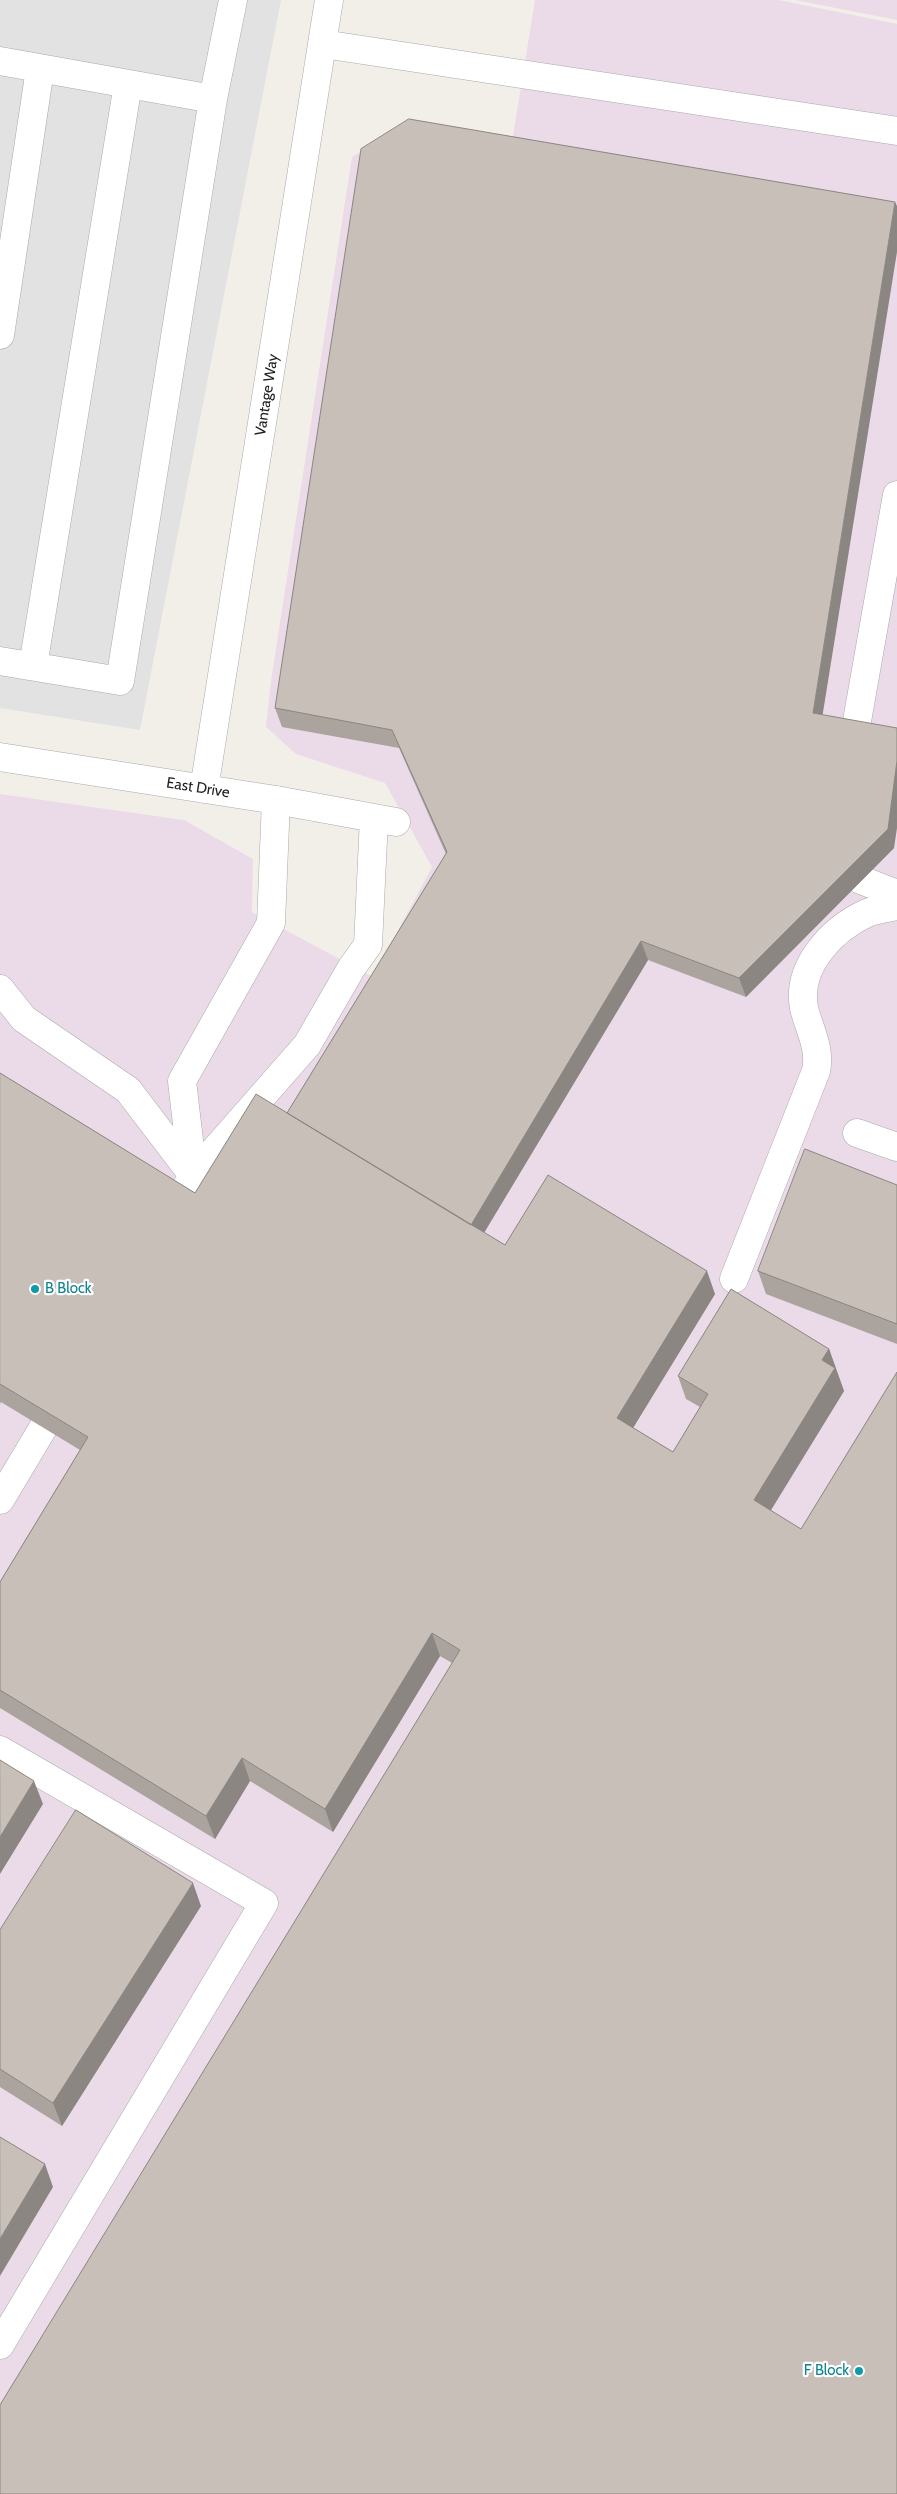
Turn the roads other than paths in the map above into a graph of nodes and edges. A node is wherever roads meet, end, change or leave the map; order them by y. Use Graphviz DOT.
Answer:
graph roads {
  1 [pos="234,0"];
  2 [pos="329,0"];
  3 [pos="323,44"];
  4 [pos="0,62"];
  5 [pos="40,69"];
  6 [pos="128,84"];
  7 [pos="213,99"];
  8 [pos="897,131"];
  9 [pos="0,335"];
  10 [pos="897,495"];
  11 [pos="0,661"];
  12 [pos="33,666"];
  13 [pos="854,738"];
  14 [pos="0,757"];
  15 [pos="204,789"];
  16 [pos="276,800"];
  17 [pos="861,880"];
  18 [pos="897,894"];
  19 [pos="897,906"];
  20 [pos="0,989"];
  21 [pos="857,1132"];
  22 [pos="897,1147"];
  23 [pos="193,1175"];
  24 [pos="179,1201"];
  25 [pos="734,1279"];
  26 [pos="43,1428"];
  27 [pos="0,1500"];
  28 [pos="0,1750"];
  29 [pos="0,2345"];
  1 -- 7 [label="street"];
  2 -- 3 [label="street, Vantage Way"];
  3 -- 8 [label="street"];
  3 -- 15 [label="street, Vantage Way"];
  4 -- 5 [label="street"];
  5 -- 6 [label="street"];
  5 -- 9 [label="street"];
  6 -- 7 [label="street"];
  6 -- 12 [label="street"];
  7 -- 12 [label="street"];
  10 -- 13 [label="street"];
  11 -- 12 [label="street"];
  14 -- 15 [label="street, East Drive"];
  15 -- 16 [label="street, East Drive"];
  16 -- 23 [label="street"];
  16 -- 23 [label="street, East Drive"];
  17 -- 18 [label="street"];
  19 -- 25 [label="street"];
  20 -- 23 [label="street"];
  21 -- 22 [label="street"];
  23 -- 24 [label="street"];
  26 -- 27 [label="street"];
  28 -- 29 [label="street"];
}
